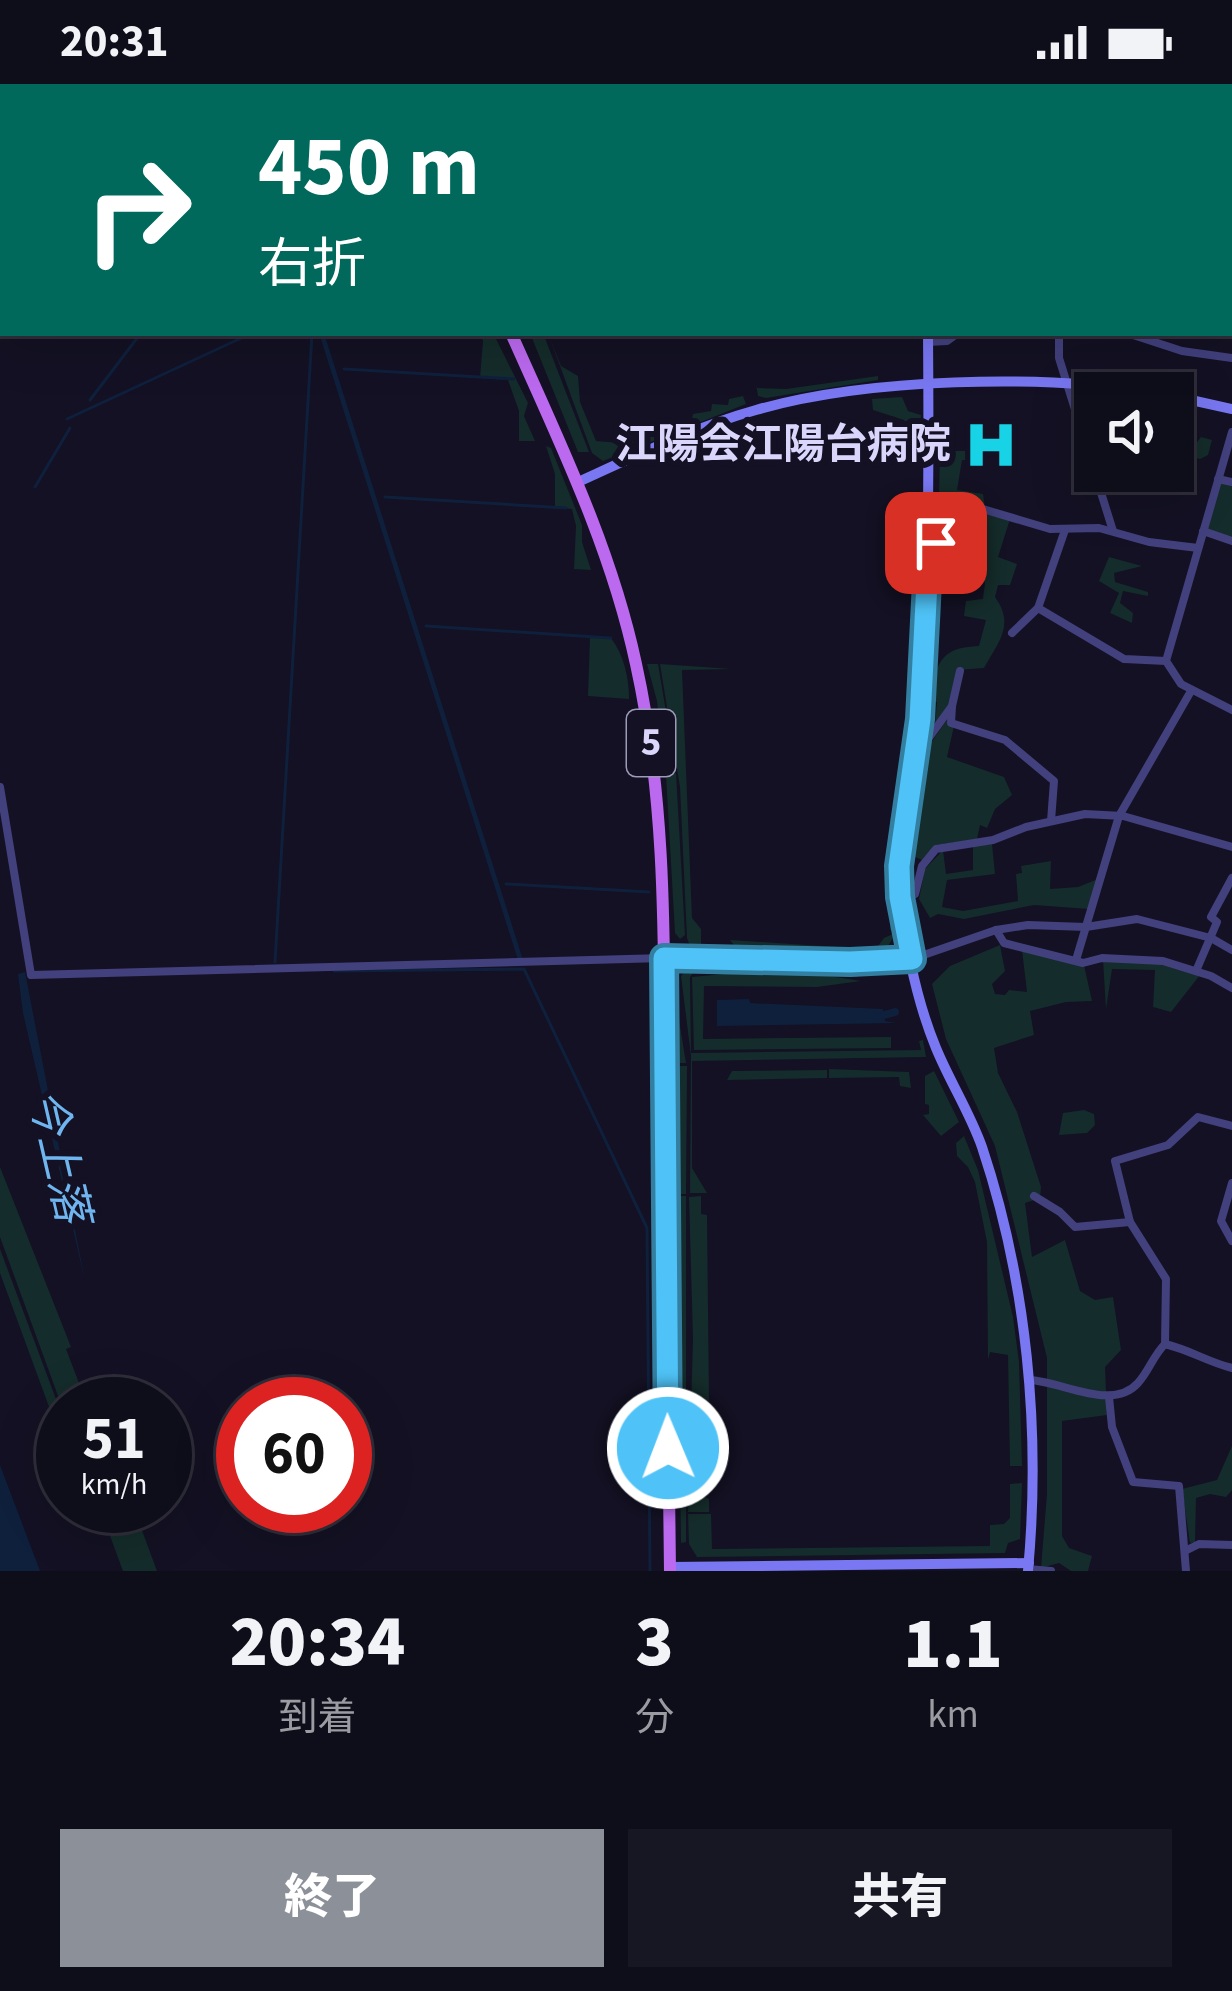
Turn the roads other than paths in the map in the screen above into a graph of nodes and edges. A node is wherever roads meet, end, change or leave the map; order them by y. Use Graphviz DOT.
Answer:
graph roads {
  1 [pos="512,336"];
  2 [pos="1059,336"];
  3 [pos="1136,336"];
  4 [pos="928,338"];
  5 [pos="1232,358"];
  6 [pos="1067,384"];
  7 [pos="1074,385"];
  8 [pos="928,386"];
  9 [pos="1194,401"];
  10 [pos="1232,410"];
  11 [pos="1232,432"];
  12 [pos="1218,479"];
  13 [pos="578,482"];
  14 [pos="1232,482"];
  15 [pos="1065,530"];
  16 [pos="1113,531"];
  17 [pos="1203,531"];
  18 [pos="1232,541"];
  19 [pos="929,543"];
  20 [pos="1198,548"];
  21 [pos="1038,608"];
  22 [pos="1012,633"];
  23 [pos="1166,661"];
  24 [pos="960,671"];
  25 [pos="1191,691"];
  26 [pos="952,706"];
  27 [pos="1232,710"];
  28 [pos="918,742"];
  29 [pos="0,787"];
  30 [pos="1119,816"];
  31 [pos="1052,821"];
  32 [pos="1232,847"];
  33 [pos="9,878"];
  34 [pos="1232,878"];
  35 [pos="900,897"];
  36 [pos="1085,927"];
  37 [pos="996,930"];
  38 [pos="1211,938"];
  39 [pos="1232,950"];
  40 [pos="664,958"];
  41 [pos="912,959"];
  42 [pos="1076,960"];
  43 [pos="1196,970"];
  44 [pos="1232,988"];
  45 [pos="1232,1126"];
  46 [pos="1232,1183"];
  47 [pos="1034,1196"];
  48 [pos="1130,1222"];
  49 [pos="1232,1241"];
  50 [pos="1165,1344"];
  51 [pos="1232,1368"];
  52 [pos="1029,1380"];
  53 [pos="1109,1396"];
  54 [pos="1232,1545"];
  55 [pos="1186,1550"];
  56 [pos="670,1569"];
  57 [pos="1033,1569"];
  58 [pos="1051,1571"];
  59 [pos="1186,1571"];
  1 -- 13 [label="main road, 5"];
  2 -- 6 [label="street"];
  3 -- 5 [label="street"];
  4 -- 8 [label="street"];
  6 -- 7 [label="street"];
  6 -- 8 [label="street"];
  6 -- 16 [label="street"];
  8 -- 13 [label="street"];
  8 -- 19 [label="street"];
  9 -- 10 [label="street"];
  11 -- 12 [label="street"];
  12 -- 14 [label="street"];
  12 -- 17 [label="street"];
  13 -- 40 [label="main road, 5"];
  15 -- 16 [label="street"];
  15 -- 19 [label="street"];
  15 -- 21 [label="street"];
  16 -- 20 [label="street"];
  17 -- 18 [label="street"];
  17 -- 20 [label="street"];
  19 -- 28 [label="street"];
  20 -- 23 [label="street"];
  21 -- 22 [label="street"];
  21 -- 23 [label="street"];
  23 -- 25 [label="street"];
  24 -- 26 [label="street"];
  25 -- 27 [label="street"];
  25 -- 30 [label="street"];
  26 -- 28 [label="street"];
  26 -- 31 [label="street"];
  28 -- 35 [label="street"];
  29 -- 33 [label="street"];
  30 -- 31 [label="street"];
  30 -- 32 [label="street"];
  30 -- 36 [label="street"];
  31 -- 35 [label="street"];
  33 -- 40 [label="street"];
  34 -- 38 [label="street"];
  35 -- 41 [label="street"];
  36 -- 37 [label="street"];
  36 -- 38 [label="street"];
  36 -- 42 [label="street"];
  37 -- 41 [label="street"];
  37 -- 42 [label="street"];
  38 -- 39 [label="street"];
  38 -- 43 [label="street"];
  40 -- 41 [label="street"];
  40 -- 56 [label="main road, 5"];
  41 -- 52 [label="street"];
  42 -- 43 [label="street"];
  43 -- 44 [label="street"];
  45 -- 48 [label="street"];
  46 -- 49 [label="street"];
  47 -- 48 [label="street"];
  48 -- 50 [label="street"];
  50 -- 51 [label="street"];
  50 -- 53 [label="street"];
  52 -- 53 [label="street"];
  52 -- 57 [label="street"];
  53 -- 55 [label="street"];
  54 -- 55 [label="street"];
  55 -- 59 [label="street"];
  56 -- 57 [label="street"];
  57 -- 58 [label="street"];
}
